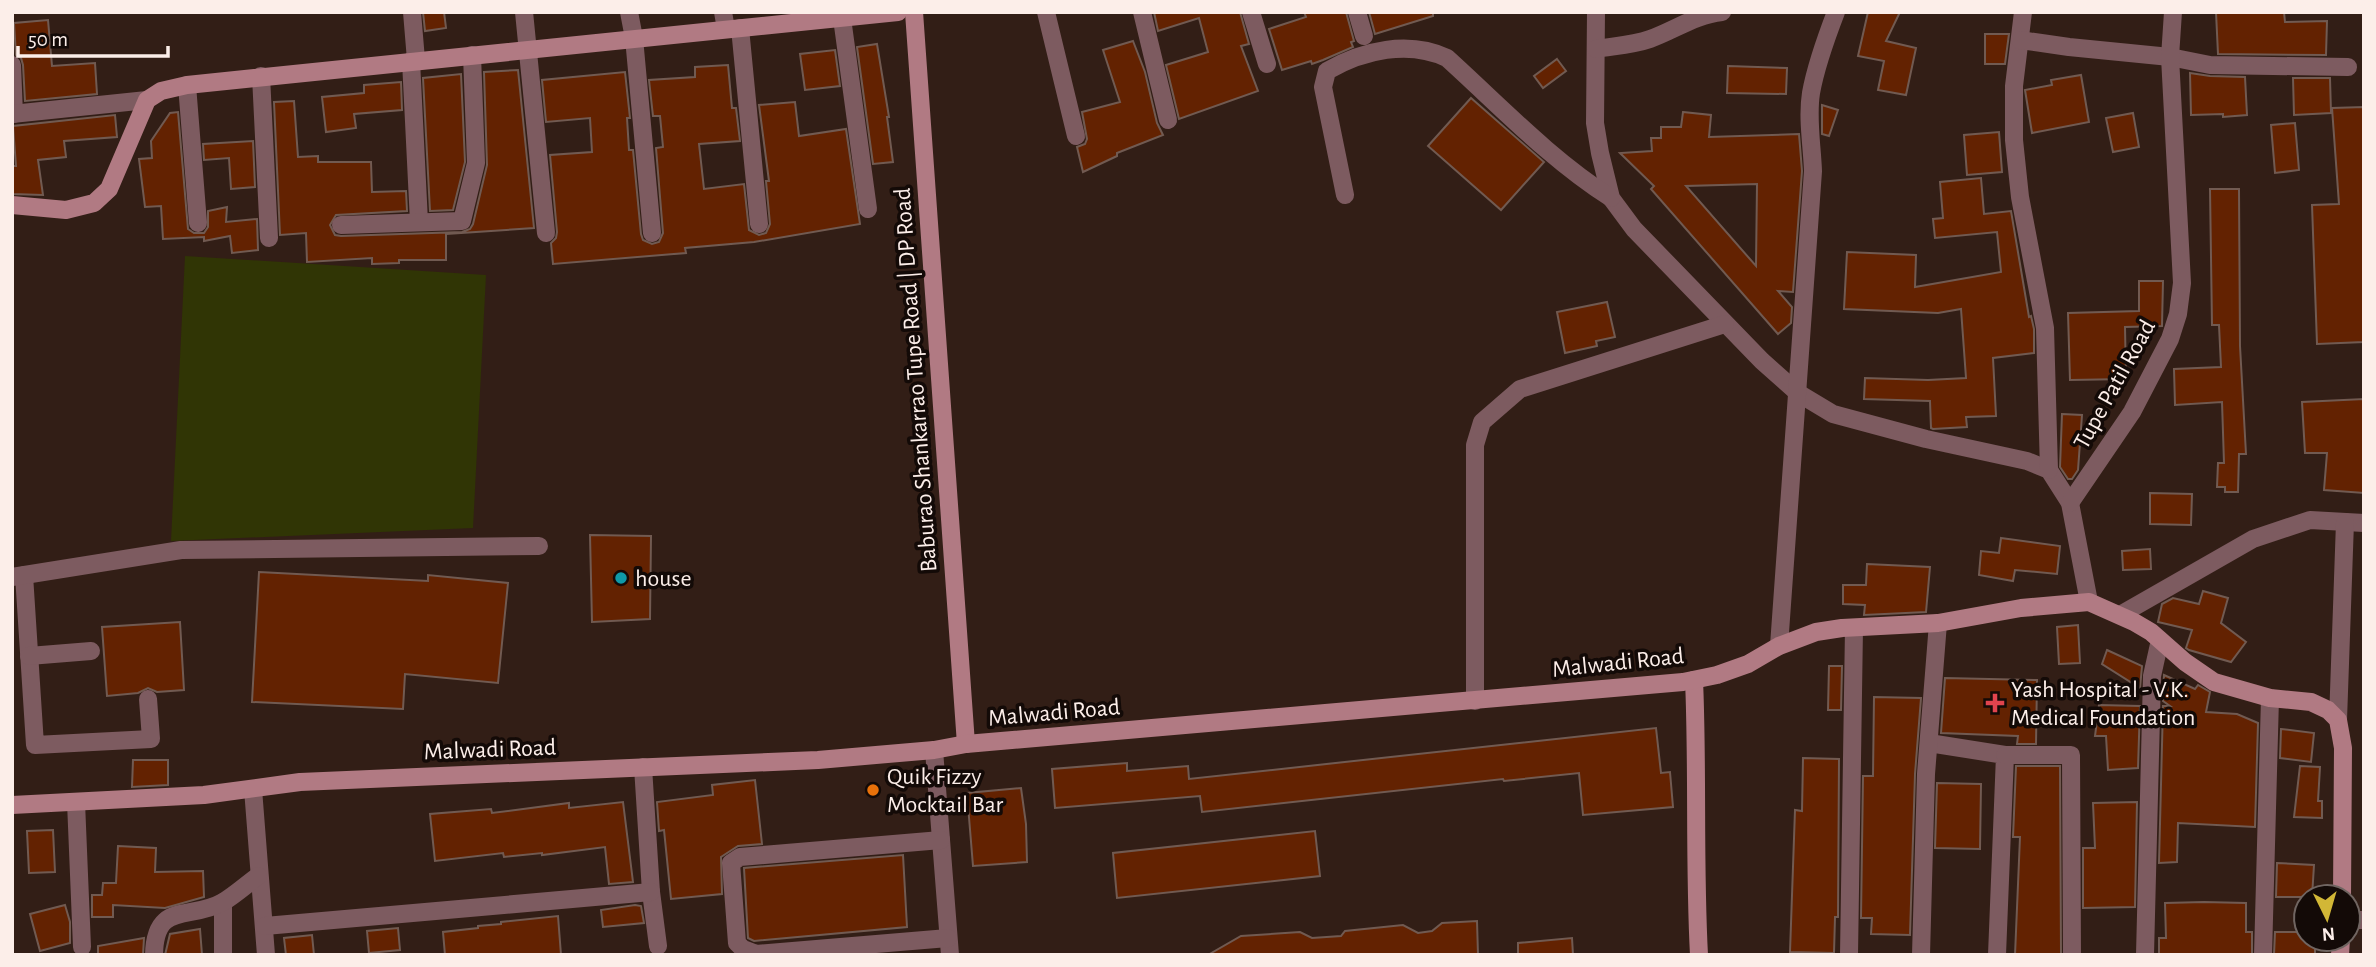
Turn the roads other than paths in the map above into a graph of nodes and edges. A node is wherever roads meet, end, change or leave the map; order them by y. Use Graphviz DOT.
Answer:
graph roads {
  1 [pos="412,12"];
  2 [pos="524,12"];
  3 [pos="629,12"];
  4 [pos="898,12"];
  5 [pos="914,12"];
  6 [pos="1046,12"];
  7 [pos="1142,12"];
  8 [pos="1251,12"];
  9 [pos="1357,12"];
  10 [pos="1596,12"];
  11 [pos="1722,12"];
  12 [pos="1836,12"];
  13 [pos="2023,12"];
  14 [pos="2173,12"];
  15 [pos="801,17"];
  16 [pos="842,18"];
  17 [pos="730,23"];
  18 [pos="1364,36"];
  19 [pos="634,38"];
  20 [pos="2020,40"];
  21 [pos="529,49"];
  22 [pos="1596,49"];
  23 [pos="472,55"];
  24 [pos="2170,57"];
  25 [pos="414,60"];
  26 [pos="1267,64"];
  27 [pos="12,65"];
  28 [pos="2348,67"];
  29 [pos="261,76"];
  30 [pos="187,85"];
  31 [pos="147,100"];
  32 [pos="13,114"];
  33 [pos="1168,120"];
  34 [pos="1076,136"];
  35 [pos="1345,195"];
  36 [pos="1611,198"];
  37 [pos="12,205"];
  38 [pos="868,209"];
  39 [pos="419,222"];
  40 [pos="198,223"];
  41 [pos="759,224"];
  42 [pos="341,225"];
  43 [pos="546,233"];
  44 [pos="652,233"];
  45 [pos="270,238"];
  46 [pos="1726,324"];
  47 [pos="1798,393"];
  48 [pos="2049,470"];
  49 [pos="2070,503"];
  50 [pos="2355,522"];
  51 [pos="539,546"];
  52 [pos="18,576"];
  53 [pos="2089,602"];
  54 [pos="2120,615"];
  55 [pos="1938,623"];
  56 [pos="1854,628"];
  57 [pos="2160,640"];
  58 [pos="1779,646"];
  59 [pos="91,651"];
  60 [pos="29,656"];
  61 [pos="1694,680"];
  62 [pos="2270,698"];
  63 [pos="148,699"];
  64 [pos="1475,701"];
  65 [pos="2338,720"];
  66 [pos="1929,743"];
  67 [pos="966,744"];
  68 [pos="934,750"];
  69 [pos="2005,755"];
  70 [pos="643,767"];
  71 [pos="253,789"];
  72 [pos="76,802"];
  73 [pos="12,805"];
  74 [pos="942,840"];
  75 [pos="258,876"];
  76 [pos="2342,883"];
  77 [pos="651,892"];
  78 [pos="223,902"];
  79 [pos="265,926"];
  80 [pos="658,946"];
  81 [pos="949,946"];
  82 [pos="82,947"];
  83 [pos="154,955"];
  84 [pos="223,955"];
  85 [pos="266,955"];
  86 [pos="1699,955"];
  87 [pos="1849,955"];
  88 [pos="1921,955"];
  89 [pos="1997,955"];
  90 [pos="2072,955"];
  91 [pos="2145,955"];
  92 [pos="2263,955"];
  1 -- 25 [label="street"];
  2 -- 21 [label="street"];
  3 -- 19 [label="street"];
  4 -- 16 [label="street"];
  5 -- 67 [label="street, Baburao Shankarrao Tupe Road | DP Road"];
  6 -- 34 [label="street"];
  7 -- 33 [label="street"];
  8 -- 26 [label="street"];
  9 -- 18 [label="street"];
  10 -- 22 [label="street"];
  11 -- 22 [label="street"];
  12 -- 47 [label="street"];
  13 -- 20 [label="street"];
  14 -- 24 [label="street, Tupe Patil Road"];
  15 -- 16 [label="street"];
  15 -- 17 [label="street"];
  16 -- 38 [label="street"];
  17 -- 19 [label="street"];
  17 -- 41 [label="street"];
  19 -- 21 [label="street"];
  19 -- 44 [label="street"];
  20 -- 24 [label="street"];
  20 -- 48 [label="street"];
  21 -- 23 [label="street"];
  21 -- 43 [label="street"];
  22 -- 36 [label="street"];
  23 -- 25 [label="street"];
  23 -- 39 [label="street"];
  24 -- 28 [label="street"];
  24 -- 49 [label="street, Tupe Patil Road"];
  25 -- 29 [label="street"];
  25 -- 39 [label="street"];
  27 -- 32 [label="street"];
  29 -- 30 [label="street"];
  29 -- 45 [label="street"];
  30 -- 31 [label="street"];
  30 -- 40 [label="street"];
  31 -- 32 [label="street"];
  31 -- 37 [label="street"];
  35 -- 36 [label="street"];
  36 -- 46 [label="street"];
  39 -- 42 [label="street"];
  46 -- 47 [label="street"];
  46 -- 64 [label="street"];
  47 -- 48 [label="street"];
  47 -- 58 [label="street"];
  48 -- 49 [label="street"];
  49 -- 53 [label="street"];
  50 -- 54 [label="street"];
  50 -- 65 [label="street"];
  51 -- 52 [label="street"];
  52 -- 60 [label="street"];
  53 -- 54 [label="street"];
  53 -- 55 [label="street, Malwadi Road"];
  54 -- 57 [label="street"];
  55 -- 56 [label="street, Malwadi Road"];
  55 -- 66 [label="street"];
  56 -- 58 [label="street, Malwadi Road"];
  56 -- 87 [label="street"];
  57 -- 62 [label="street"];
  57 -- 91 [label="street"];
  58 -- 61 [label="street, Malwadi Road"];
  59 -- 60 [label="street"];
  60 -- 63 [label="street"];
  61 -- 64 [label="street, Malwadi Road"];
  61 -- 86 [label="street"];
  62 -- 65 [label="street"];
  62 -- 92 [label="street"];
  64 -- 67 [label="street, Malwadi Road"];
  65 -- 76 [label="street"];
  66 -- 69 [label="street"];
  66 -- 88 [label="street"];
  67 -- 68 [label="street, Malwadi Road"];
  68 -- 70 [label="street, Malwadi Road"];
  68 -- 74 [label="street"];
  69 -- 89 [label="street"];
  69 -- 90 [label="street"];
  70 -- 71 [label="street, Malwadi Road"];
  70 -- 77 [label="street"];
  71 -- 72 [label="street, Malwadi Road"];
  71 -- 75 [label="street"];
  72 -- 73 [label="street, Malwadi Road"];
  72 -- 82 [label="street"];
  74 -- 81 [label="street"];
  74 -- 81 [label="street"];
  75 -- 78 [label="street"];
  75 -- 79 [label="street"];
  77 -- 79 [label="street"];
  77 -- 80 [label="street"];
  78 -- 83 [label="street"];
  78 -- 84 [label="street"];
  79 -- 85 [label="street"];
}
